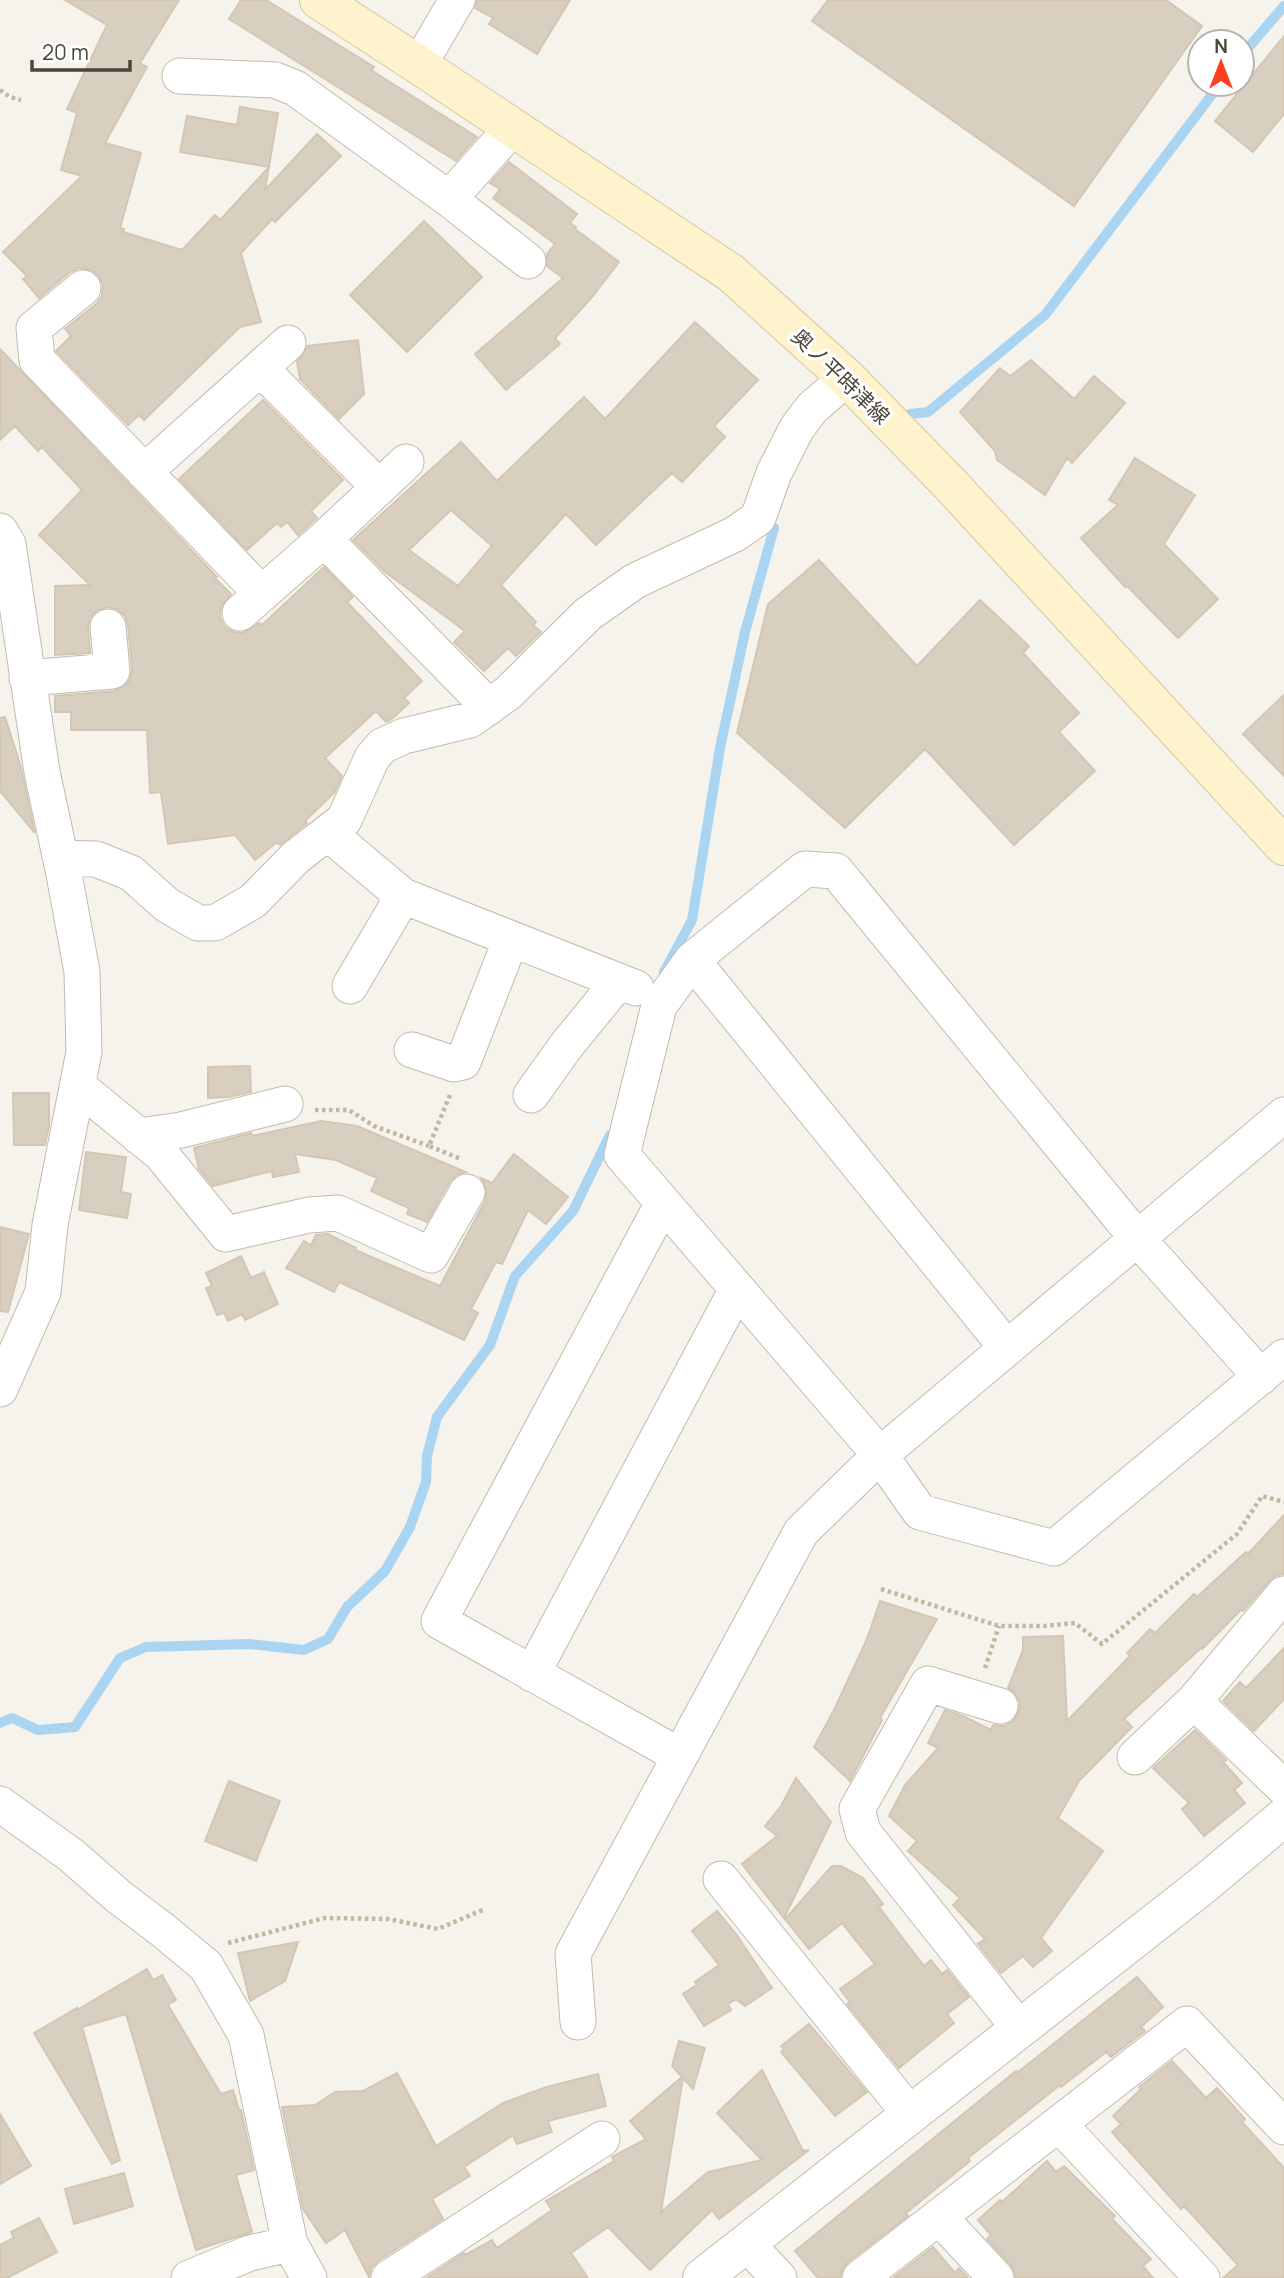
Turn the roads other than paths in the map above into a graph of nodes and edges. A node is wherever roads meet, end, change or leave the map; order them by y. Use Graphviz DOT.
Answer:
graph roads {
  1 [pos="318,0"];
  2 [pos="457,0"];
  3 [pos="419,65"];
  4 [pos="180,76"];
  5 [pos="513,127"];
  6 [pos="449,199"];
  7 [pos="528,261"];
  8 [pos="83,288"];
  9 [pos="288,343"];
  10 [pos="261,369"];
  11 [pos="847,379"];
  12 [pos="406,462"];
  13 [pos="144,472"];
  14 [pos="378,486"];
  15 [pos="0,531"];
  16 [pos="324,539"];
  17 [pos="108,627"];
  18 [pos="27,678"];
  19 [pos="489,706"];
  20 [pos="328,833"];
  21 [pos="1284,846"];
  22 [pos="61,858"];
  23 [pos="403,896"];
  24 [pos="511,939"];
  25 [pos="692,960"];
  26 [pos="350,986"];
  27 [pos="412,1050"];
  28 [pos="78,1086"];
  29 [pos="531,1095"];
  30 [pos="285,1104"];
  31 [pos="1284,1115"];
  32 [pos="138,1136"];
  33 [pos="467,1192"];
  34 [pos="663,1203"];
  35 [pos="1137,1238"];
  36 [pos="737,1289"];
  37 [pos="1007,1348"];
  38 [pos="1272,1367"];
  39 [pos="0,1389"];
  40 [pos="880,1455"];
  41 [pos="1284,1594"];
  42 [pos="532,1674"];
  43 [pos="1194,1701"];
  44 [pos="987,1702"];
  45 [pos="680,1756"];
  46 [pos="1135,1757"];
  47 [pos="1284,1788"];
  48 [pos="0,1804"];
  49 [pos="1284,1817"];
  50 [pos="721,1879"];
  51 [pos="578,2022"];
  52 [pos="1019,2028"];
  53 [pos="910,2114"];
  54 [pos="1059,2124"];
  55 [pos="1284,2127"];
  56 [pos="602,2139"];
  57 [pos="939,2217"];
  58 [pos="746,2243"];
  59 [pos="290,2244"];
  60 [pos="188,2278"];
  61 [pos="309,2278"];
  62 [pos="389,2278"];
  63 [pos="702,2278"];
  64 [pos="779,2278"];
  65 [pos="860,2278"];
  66 [pos="996,2278"];
  67 [pos="1202,2278"];
  1 -- 3 [label="main road, 奥ノ平時津線"];
  2 -- 3 [label="street"];
  3 -- 5 [label="main road, 奥ノ平時津線"];
  4 -- 6 [label="street"];
  5 -- 6 [label="street"];
  5 -- 11 [label="main road, 奥ノ平時津線"];
  6 -- 7 [label="street"];
  8 -- 13 [label="street"];
  9 -- 10 [label="street"];
  10 -- 13 [label="street"];
  10 -- 14 [label="street"];
  11 -- 19 [label="street"];
  11 -- 21 [label="main road, 奥ノ平時津線"];
  12 -- 14 [label="street"];
  13 -- 16 [label="street"];
  14 -- 16 [label="street"];
  15 -- 18 [label="street"];
  16 -- 19 [label="street"];
  17 -- 18 [label="street"];
  18 -- 22 [label="street"];
  19 -- 20 [label="street"];
  20 -- 22 [label="street"];
  20 -- 23 [label="street"];
  22 -- 28 [label="street"];
  23 -- 24 [label="street"];
  23 -- 26 [label="street"];
  24 -- 27 [label="street"];
  24 -- 29 [label="street"];
  25 -- 34 [label="street"];
  25 -- 35 [label="street"];
  25 -- 37 [label="street"];
  28 -- 32 [label="street"];
  28 -- 39 [label="street"];
  30 -- 32 [label="street"];
  31 -- 35 [label="street"];
  32 -- 33 [label="street"];
  34 -- 36 [label="street"];
  34 -- 42 [label="street"];
  35 -- 37 [label="street"];
  35 -- 38 [label="street"];
  36 -- 40 [label="street"];
  36 -- 42 [label="street"];
  37 -- 40 [label="street"];
  38 -- 40 [label="street"];
  40 -- 45 [label="street"];
  41 -- 43 [label="street"];
  42 -- 45 [label="street"];
  43 -- 46 [label="street"];
  43 -- 47 [label="street"];
  44 -- 52 [label="street"];
  45 -- 51 [label="street"];
  48 -- 59 [label="street"];
  49 -- 52 [label="street"];
  50 -- 53 [label="street"];
  52 -- 53 [label="street"];
  53 -- 58 [label="street"];
  54 -- 55 [label="street"];
  54 -- 57 [label="street"];
  54 -- 67 [label="street"];
  56 -- 62 [label="street"];
  57 -- 65 [label="street"];
  57 -- 66 [label="street"];
  58 -- 63 [label="street"];
  58 -- 64 [label="street"];
  59 -- 60 [label="street"];
  59 -- 61 [label="street"];
}
